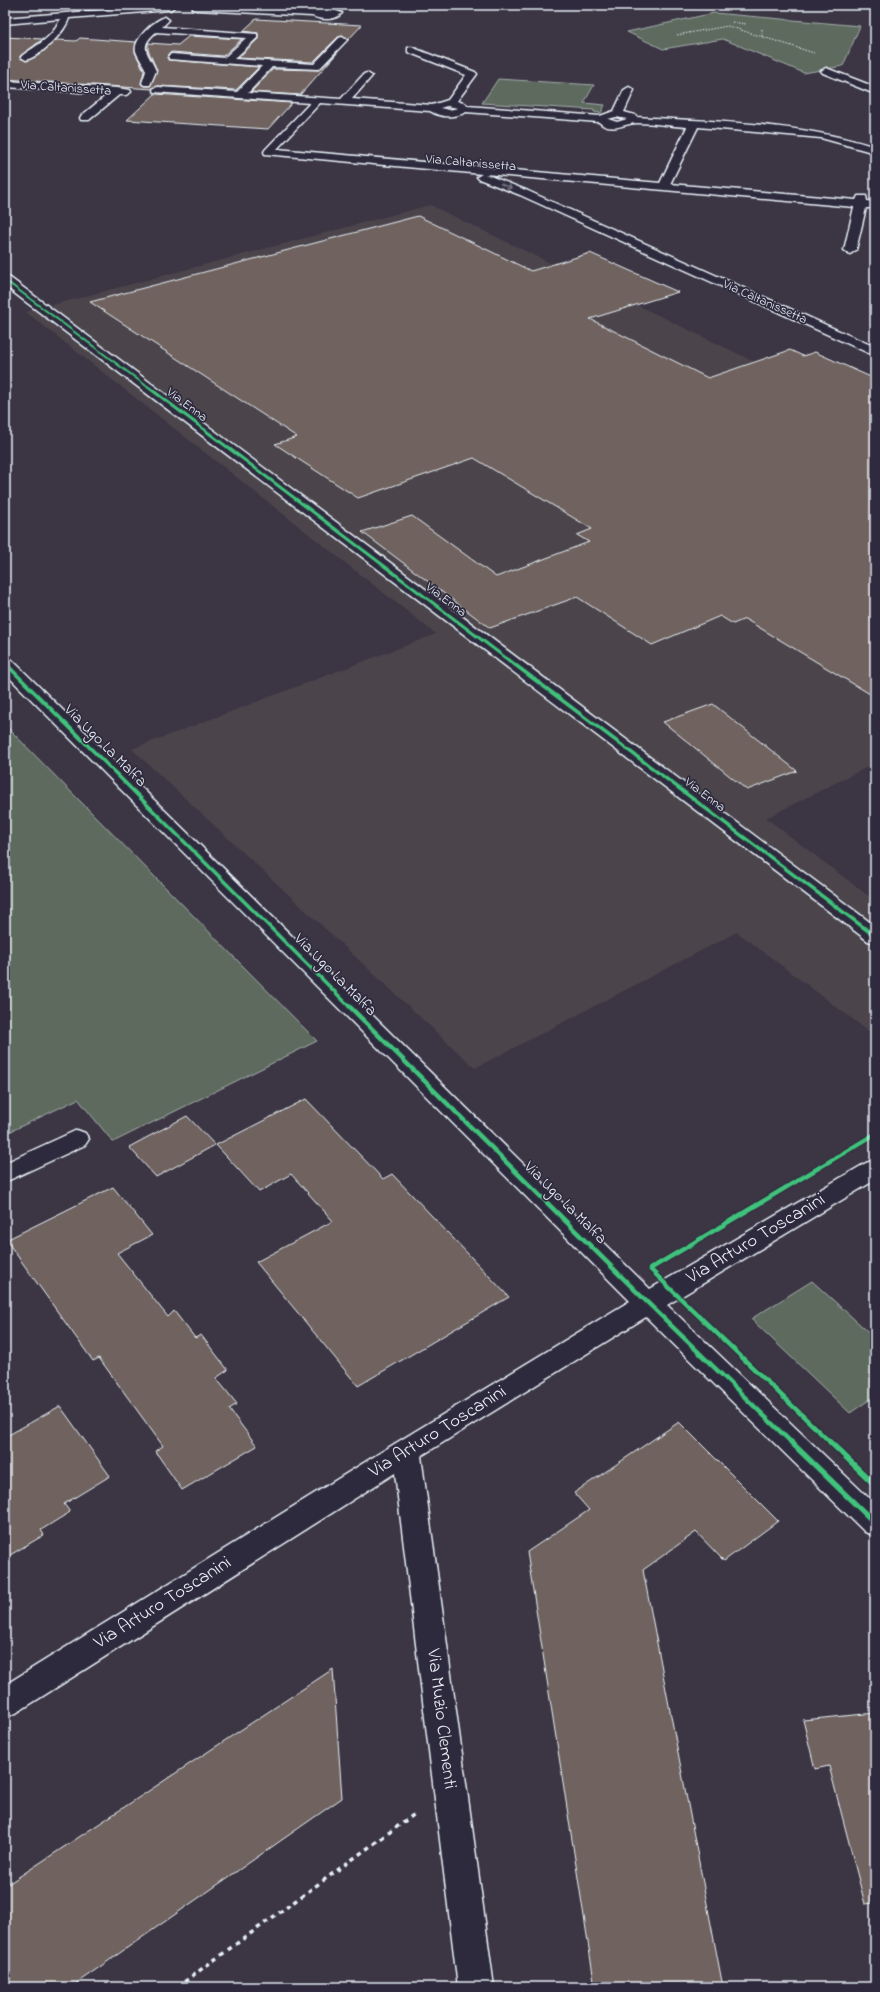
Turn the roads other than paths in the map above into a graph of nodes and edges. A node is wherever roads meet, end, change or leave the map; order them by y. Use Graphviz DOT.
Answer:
graph roads {
  1 [pos="198,6"];
  2 [pos="176,8"];
  3 [pos="314,13"];
  4 [pos="65,14"];
  5 [pos="5,21"];
  6 [pos="154,29"];
  7 [pos="342,40"];
  8 [pos="411,50"];
  9 [pos="26,57"];
  10 [pos="172,57"];
  11 [pos="227,60"];
  12 [pos="270,64"];
  13 [pos="826,71"];
  14 [pos="367,76"];
  15 [pos="140,83"];
  16 [pos="5,84"];
  17 [pos="158,90"];
  18 [pos="629,90"];
  19 [pos="875,90"];
  20 [pos="122,91"];
  21 [pos="240,96"];
  22 [pos="317,101"];
  23 [pos="344,102"];
  24 [pos="450,104"];
  25 [pos="434,108"];
  26 [pos="464,109"];
  27 [pos="618,114"];
  28 [pos="85,118"];
  29 [pos="602,118"];
  30 [pos="633,120"];
  31 [pos="694,124"];
  32 [pos="272,149"];
  33 [pos="875,150"];
  34 [pos="462,168"];
  35 [pos="538,175"];
  36 [pos="666,183"];
  37 [pos="524,193"];
  38 [pos="875,199"];
  39 [pos="862,201"];
  40 [pos="875,205"];
  41 [pos="850,250"];
  42 [pos="5,280"];
  43 [pos="875,352"];
  44 [pos="5,663"];
  45 [pos="875,936"];
  46 [pos="77,1139"];
  47 [pos="875,1169"];
  48 [pos="5,1173"];
  49 [pos="648,1303"];
  50 [pos="406,1451"];
  51 [pos="875,1523"];
  52 [pos="5,1702"];
  53 [pos="476,1987"];
  1 -- 2 [label="street"];
  1 -- 3 [label="street"];
  2 -- 4 [label="street"];
  2 -- 6 [label="street"];
  4 -- 5 [label="street"];
  4 -- 9 [label="street"];
  6 -- 11 [label="street"];
  6 -- 15 [label="street"];
  7 -- 12 [label="street"];
  8 -- 24 [label="street"];
  10 -- 11 [label="street"];
  11 -- 12 [label="street"];
  12 -- 21 [label="street"];
  13 -- 19 [label="street"];
  14 -- 23 [label="street"];
  15 -- 17 [label="street"];
  15 -- 20 [label="street"];
  16 -- 20 [label="street, Via Caltanissetta"];
  17 -- 20 [label="street, Via Caltanissetta"];
  17 -- 21 [label="street"];
  18 -- 27 [label="street"];
  20 -- 28 [label="street"];
  21 -- 22 [label="street"];
  22 -- 23 [label="street"];
  22 -- 32 [label="street"];
  23 -- 25 [label="street"];
  24 -- 25 [label="street"];
  24 -- 26 [label="street"];
  25 -- 26 [label="street"];
  26 -- 29 [label="street"];
  27 -- 29 [label="street"];
  27 -- 30 [label="street"];
  29 -- 30 [label="street"];
  30 -- 31 [label="street"];
  31 -- 33 [label="street"];
  31 -- 36 [label="street"];
  32 -- 34 [label="street, Via Caltanissetta"];
  32 -- 36 [label="street, Via Caltanissetta"];
  34 -- 35 [label="street, Via Caltanissetta"];
  34 -- 37 [label="street, Via Caltanissetta, one-way"];
  35 -- 36 [label="street, Via Caltanissetta"];
  35 -- 37 [label="street, Via Caltanissetta"];
  36 -- 39 [label="street, Via Caltanissetta"];
  37 -- 43 [label="street, Via Caltanissetta"];
  38 -- 39 [label="street, Via Caltanissetta"];
  39 -- 40 [label="street, Via Caltanissetta"];
  39 -- 41 [label="street"];
  42 -- 45 [label="street, Via Enna"];
  44 -- 49 [label="street, Via Ugo La Malfa"];
  46 -- 48 [label="street"];
  47 -- 49 [label="street, Via Arturo Toscanini"];
  49 -- 50 [label="street, Via Arturo Toscanini"];
  49 -- 51 [label="street, Via Ugo La Malfa"];
  50 -- 52 [label="street, Via Arturo Toscanini"];
  50 -- 53 [label="street, Via Muzio Clementi"];
}
